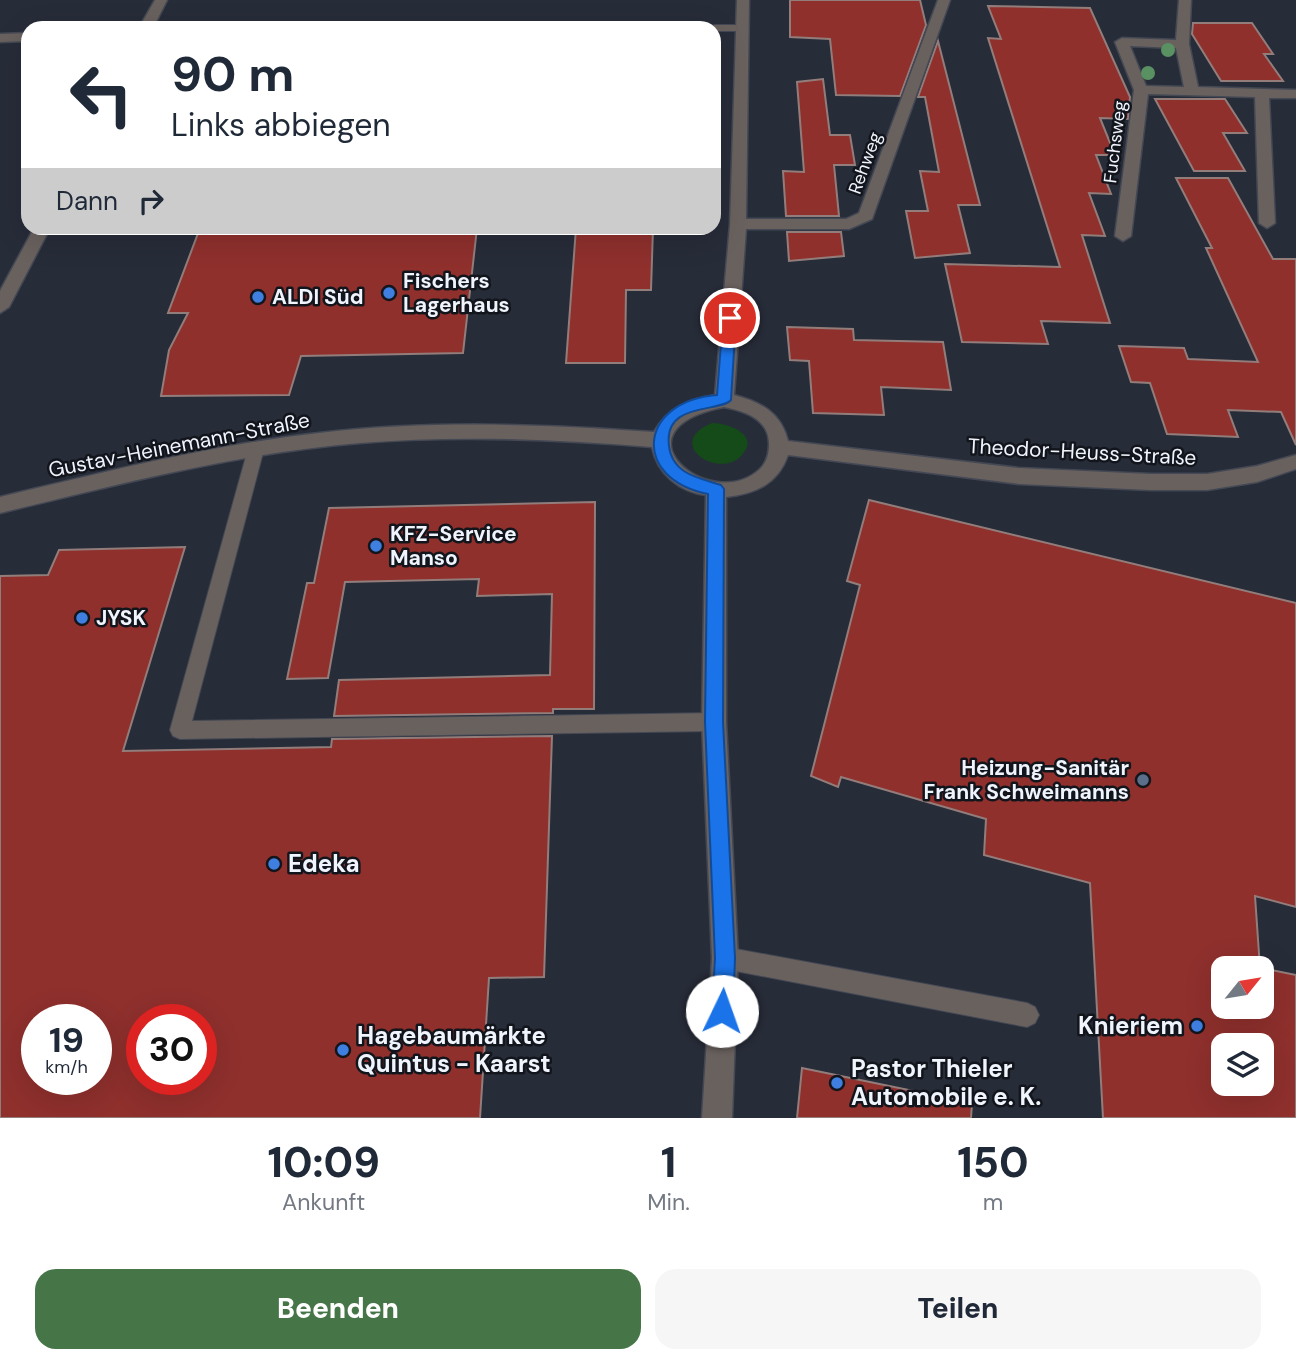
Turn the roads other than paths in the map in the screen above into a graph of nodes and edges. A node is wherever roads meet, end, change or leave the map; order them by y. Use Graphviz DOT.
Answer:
graph roads {
  1 [pos="160,0"];
  2 [pos="743,0"];
  3 [pos="944,0"];
  4 [pos="1185,0"];
  5 [pos="150,21"];
  6 [pos="721,28"];
  7 [pos="744,28"];
  8 [pos="21,37"];
  9 [pos="0,38"];
  10 [pos="1182,44"];
  11 [pos="1141,90"];
  12 [pos="1192,91"];
  13 [pos="1262,93"];
  14 [pos="1296,94"];
  15 [pos="1268,223"];
  16 [pos="738,224"];
  17 [pos="38,235"];
  18 [pos="1123,236"];
  19 [pos="0,307"];
  20 [pos="724,400"];
  21 [pos="661,439"];
  22 [pos="780,447"];
  23 [pos="256,449"];
  24 [pos="1296,462"];
  25 [pos="716,489"];
  26 [pos="0,505"];
  27 [pos="714,722"];
  28 [pos="725,958"];
  29 [pos="1027,1015"];
  30 [pos="717,1118"];
  1 -- 5 [label="street"];
  2 -- 7 [label="street"];
  3 -- 16 [label="street, Rehweg"];
  4 -- 10 [label="street"];
  6 -- 7 [label="lane"];
  7 -- 16 [label="street"];
  8 -- 9 [label="street"];
  10 -- 11 [label="street"];
  10 -- 12 [label="street"];
  11 -- 12 [label="street, Fuchsweg"];
  11 -- 18 [label="street, Fuchsweg"];
  12 -- 13 [label="street, Fuchsweg"];
  13 -- 14 [label="street, Fuchsweg"];
  13 -- 15 [label="street"];
  16 -- 20 [label="street"];
  17 -- 19 [label="street"];
  20 -- 21 [label="street"];
  20 -- 22 [label="street"];
  21 -- 23 [label="street, Gustav-Heinemann-Straße"];
  21 -- 25 [label="street"];
  22 -- 24 [label="street, Theodor-Heuss-Straße"];
  22 -- 25 [label="street"];
  23 -- 26 [label="street, Gustav-Heinemann-Straße"];
  23 -- 27 [label="lane"];
  25 -- 27 [label="street"];
  27 -- 28 [label="street"];
  28 -- 29 [label="lane"];
  28 -- 30 [label="street"];
}
